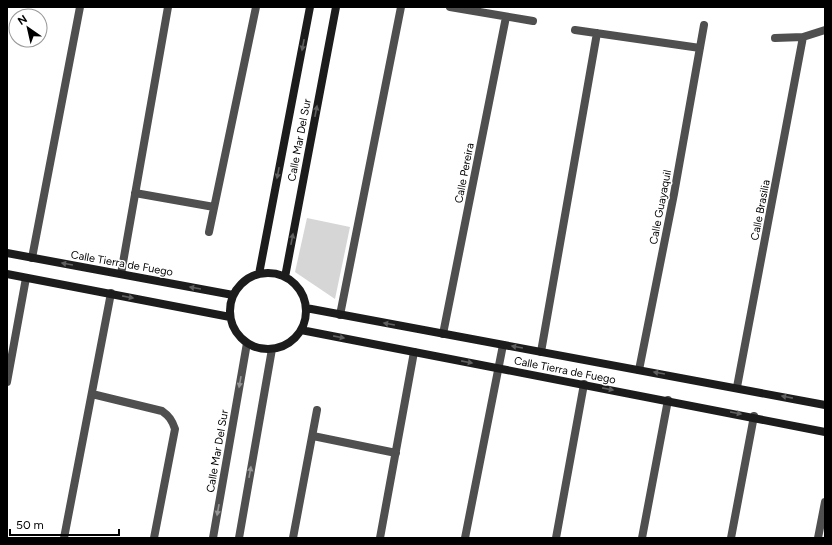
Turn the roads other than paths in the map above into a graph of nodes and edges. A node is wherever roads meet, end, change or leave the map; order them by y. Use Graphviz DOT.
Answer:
graph roads {
  1 [pos="80,7"];
  2 [pos="168,7"];
  3 [pos="256,7"];
  4 [pos="310,7"];
  5 [pos="336,7"];
  6 [pos="401,7"];
  7 [pos="450,7"];
  8 [pos="506,17"];
  9 [pos="533,21"];
  10 [pos="704,25"];
  11 [pos="575,30"];
  12 [pos="825,30"];
  13 [pos="597,33"];
  14 [pos="803,37"];
  15 [pos="775,38"];
  16 [pos="700,48"];
  17 [pos="135,193"];
  18 [pos="214,207"];
  19 [pos="209,232"];
  20 [pos="7,253"];
  21 [pos="32,258"];
  22 [pos="7,274"];
  23 [pos="120,274"];
  24 [pos="259,274"];
  25 [pos="285,277"];
  26 [pos="26,278"];
  27 [pos="111,293"];
  28 [pos="233,295"];
  29 [pos="306,308"];
  30 [pos="340,315"];
  31 [pos="230,317"];
  32 [pos="301,330"];
  33 [pos="443,334"];
  34 [pos="247,343"];
  35 [pos="503,345"];
  36 [pos="272,349"];
  37 [pos="414,352"];
  38 [pos="541,352"];
  39 [pos="499,368"];
  40 [pos="639,370"];
  41 [pos="7,382"];
  42 [pos="584,384"];
  43 [pos="737,388"];
  44 [pos="92,394"];
  45 [pos="668,400"];
  46 [pos="825,405"];
  47 [pos="317,410"];
  48 [pos="754,416"];
  49 [pos="825,432"];
  50 [pos="313,436"];
  51 [pos="396,453"];
  52 [pos="825,502"];
  53 [pos="64,538"];
  54 [pos="154,538"];
  55 [pos="213,538"];
  56 [pos="238,538"];
  57 [pos="293,538"];
  58 [pos="380,538"];
  59 [pos="465,538"];
  60 [pos="556,538"];
  61 [pos="642,538"];
  62 [pos="731,538"];
  63 [pos="818,538"];
  1 -- 21 [label="street"];
  2 -- 17 [label="street"];
  3 -- 18 [label="street"];
  4 -- 24 [label="street, Calle Mar Del Sur, one-way"];
  25 -- 5 [label="street, Calle Mar Del Sur, one-way"];
  6 -- 30 [label="street"];
  7 -- 8 [label="street"];
  8 -- 9 [label="street"];
  8 -- 33 [label="street, Calle Pereira"];
  10 -- 16 [label="street, Calle Guayaquil"];
  11 -- 13 [label="street"];
  12 -- 14 [label="street"];
  13 -- 16 [label="street"];
  13 -- 38 [label="street"];
  14 -- 15 [label="street"];
  14 -- 43 [label="street, Calle Brasilia"];
  16 -- 40 [label="street, Calle Guayaquil"];
  17 -- 18 [label="street"];
  17 -- 23 [label="street"];
  18 -- 19 [label="street"];
  20 -- 21 [label="street, Calle Tierra de Fuego"];
  23 -- 21 [label="street, Calle Tierra de Fuego, one-way"];
  22 -- 26 [label="street"];
  28 -- 23 [label="street, Calle Tierra de Fuego, one-way"];
  24 -- 25 [label="street"];
  24 -- 28 [label="street"];
  25 -- 29 [label="street"];
  26 -- 27 [label="street"];
  26 -- 41 [label="street"];
  27 -- 31 [label="street, one-way"];
  27 -- 44 [label="street"];
  28 -- 31 [label="street"];
  29 -- 30 [label="street, Calle Tierra de Fuego"];
  29 -- 32 [label="street"];
  33 -- 30 [label="street, Calle Tierra de Fuego, one-way"];
  31 -- 34 [label="street"];
  32 -- 36 [label="street"];
  32 -- 37 [label="street, Calle Tierra de Fuego, one-way"];
  33 -- 35 [label="street, Calle Tierra de Fuego"];
  34 -- 36 [label="street"];
  34 -- 55 [label="street, Calle Mar Del Sur, one-way"];
  38 -- 35 [label="street, Calle Tierra de Fuego, one-way"];
  35 -- 39 [label="street"];
  56 -- 36 [label="street, one-way"];
  37 -- 39 [label="street, Calle Tierra de Fuego, one-way"];
  37 -- 51 [label="street"];
  38 -- 40 [label="street, Calle Tierra de Fuego"];
  39 -- 42 [label="street, Calle Tierra de Fuego"];
  39 -- 59 [label="street"];
  43 -- 40 [label="street, Calle Tierra de Fuego, one-way"];
  42 -- 45 [label="street, Calle Tierra de Fuego, one-way"];
  42 -- 60 [label="street"];
  46 -- 43 [label="street, Calle Tierra de Fuego, one-way"];
  44 -- 53 [label="street"];
  44 -- 54 [label="street"];
  45 -- 48 [label="street, Calle Tierra de Fuego, one-way"];
  45 -- 61 [label="street"];
  47 -- 50 [label="street"];
  48 -- 49 [label="street, Calle Tierra de Fuego"];
  48 -- 62 [label="street"];
  50 -- 51 [label="street"];
  50 -- 57 [label="street"];
  51 -- 58 [label="street"];
  52 -- 63 [label="street"];
}
